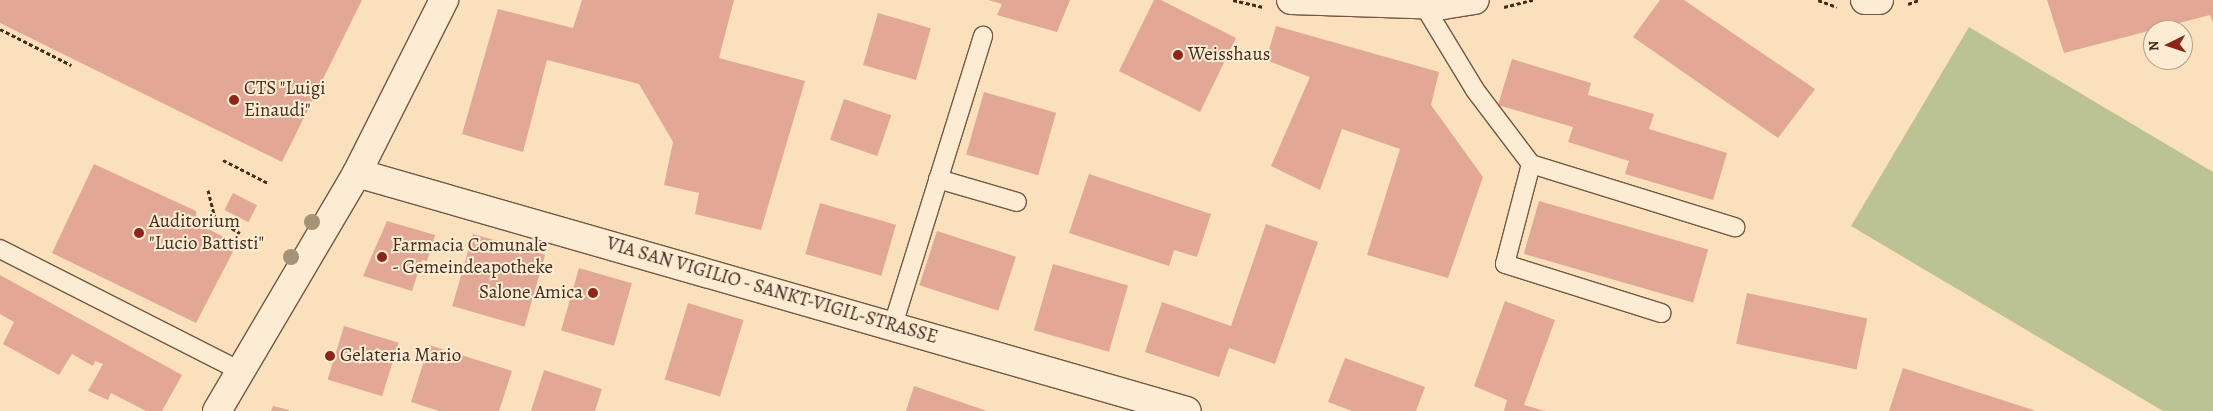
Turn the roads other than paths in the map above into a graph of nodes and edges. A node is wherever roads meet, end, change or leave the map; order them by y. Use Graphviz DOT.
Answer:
graph roads {
  1 [pos="444,0"];
  2 [pos="1291,0"];
  3 [pos="1476,0"];
  4 [pos="1864,0"];
  5 [pos="1880,0"];
  6 [pos="1423,4"];
  7 [pos="983,36"];
  8 [pos="1531,164"];
  9 [pos="357,173"];
  10 [pos="938,179"];
  11 [pos="1017,202"];
  12 [pos="1735,227"];
  13 [pos="0,249"];
  14 [pos="1662,313"];
  15 [pos="894,324"];
  16 [pos="242,372"];
  17 [pos="217,411"];
  18 [pos="1187,411"];
  1 -- 9 [label="street"];
  2 -- 6 [label="street"];
  3 -- 6 [label="street"];
  4 -- 5 [label="street"];
  6 -- 8 [label="lane"];
  7 -- 10 [label="lane"];
  8 -- 12 [label="lane"];
  8 -- 14 [label="lane"];
  9 -- 15 [label="street, VIA SAN VIGILIO - SANKT-VIGIL-STRASSE"];
  9 -- 16 [label="street"];
  10 -- 11 [label="lane"];
  10 -- 15 [label="lane"];
  13 -- 16 [label="lane"];
  15 -- 18 [label="street, VIA SAN VIGILIO - SANKT-VIGIL-STRASSE"];
  16 -- 17 [label="street"];
}
